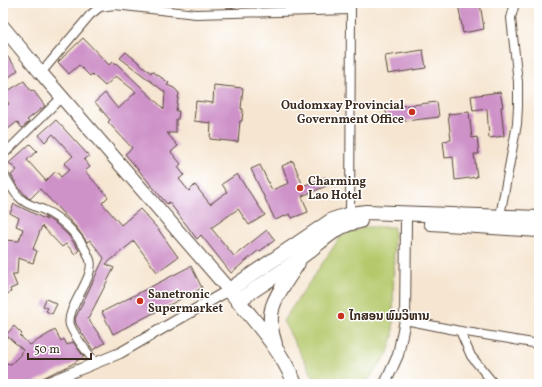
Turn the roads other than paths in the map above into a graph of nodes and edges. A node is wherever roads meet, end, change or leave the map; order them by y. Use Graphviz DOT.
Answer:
graph roads {
  1 [pos="515,3"];
  2 [pos="351,7"];
  3 [pos="3,27"];
  4 [pos="41,73"];
  5 [pos="62,97"];
  6 [pos="3,155"];
  7 [pos="3,173"];
  8 [pos="500,216"];
  9 [pos="350,218"];
  10 [pos="539,218"];
  11 [pos="482,221"];
  12 [pos="406,222"];
  13 [pos="539,230"];
  14 [pos="301,258"];
  15 [pos="233,295"];
  16 [pos="405,320"];
  17 [pos="460,331"];
  18 [pos="539,344"];
  19 [pos="280,355"];
  20 [pos="95,363"];
  21 [pos="44,384"];
  22 [pos="295,384"];
  23 [pos="385,384"];
  24 [pos="494,384"];
  1 -- 8 [label="street"];
  2 -- 4 [label="street"];
  2 -- 9 [label="street"];
  3 -- 4 [label="main road"];
  4 -- 5 [label="main road"];
  5 -- 6 [label="street"];
  5 -- 15 [label="main road"];
  7 -- 20 [label="street"];
  8 -- 10 [label="highway"];
  8 -- 11 [label="highway"];
  9 -- 11 [label="highway"];
  9 -- 12 [label="highway"];
  9 -- 14 [label="highway"];
  9 -- 15 [label="highway"];
  11 -- 12 [label="highway"];
  11 -- 13 [label="highway"];
  12 -- 16 [label="street"];
  14 -- 15 [label="highway"];
  14 -- 19 [label="highway"];
  15 -- 19 [label="highway"];
  15 -- 20 [label="street"];
  16 -- 17 [label="street"];
  16 -- 23 [label="street"];
  17 -- 18 [label="street"];
  17 -- 24 [label="street"];
  19 -- 22 [label="highway"];
  20 -- 21 [label="street"];
}
